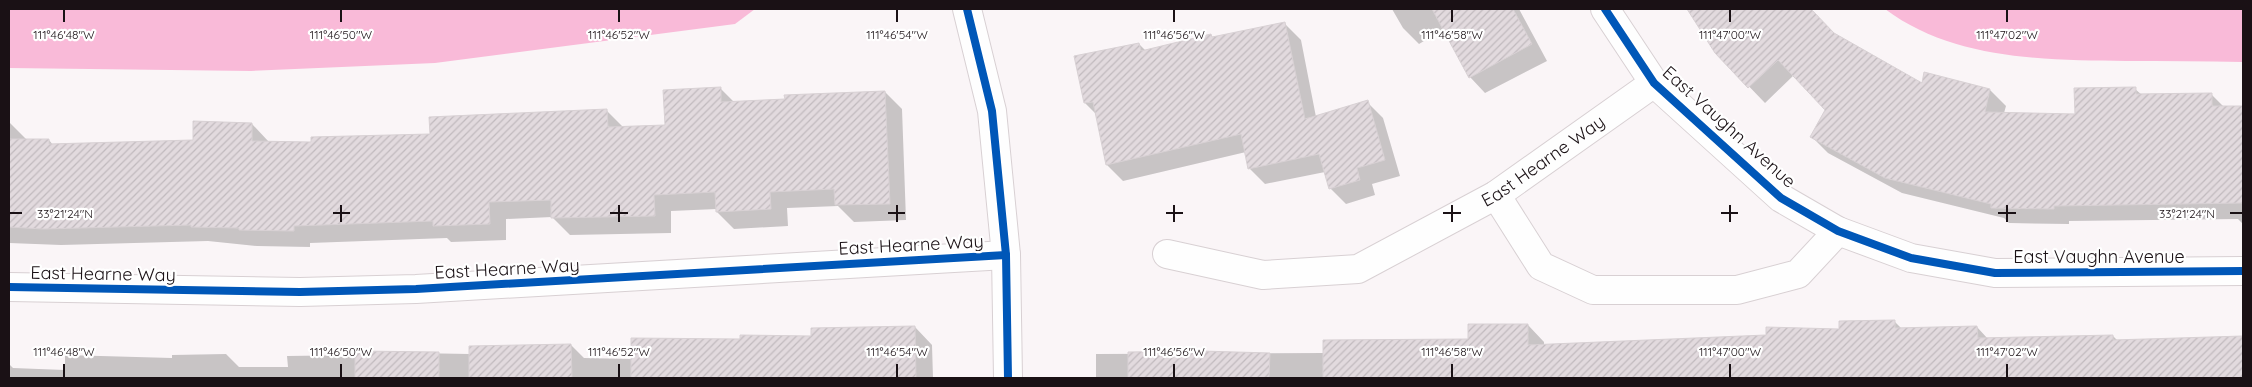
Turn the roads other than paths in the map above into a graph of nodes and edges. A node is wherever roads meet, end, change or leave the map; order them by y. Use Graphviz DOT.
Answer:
graph roads {
  1 [pos="967,9"];
  2 [pos="1605,9"];
  3 [pos="1654,83"];
  4 [pos="1496,195"];
  5 [pos="1838,232"];
  6 [pos="1167,254"];
  7 [pos="1006,255"];
  8 [pos="2243,271"];
  9 [pos="9,287"];
  10 [pos="1008,378"];
  1 -- 7 [label="street"];
  2 -- 3 [label="street, East Vaughn Avenue"];
  3 -- 4 [label="street, East Hearne Way"];
  3 -- 5 [label="street, East Vaughn Avenue"];
  4 -- 5 [label="street"];
  4 -- 6 [label="street, East Hearne Way"];
  5 -- 8 [label="street, East Vaughn Avenue"];
  7 -- 9 [label="street, East Hearne Way"];
  7 -- 10 [label="street"];
}
